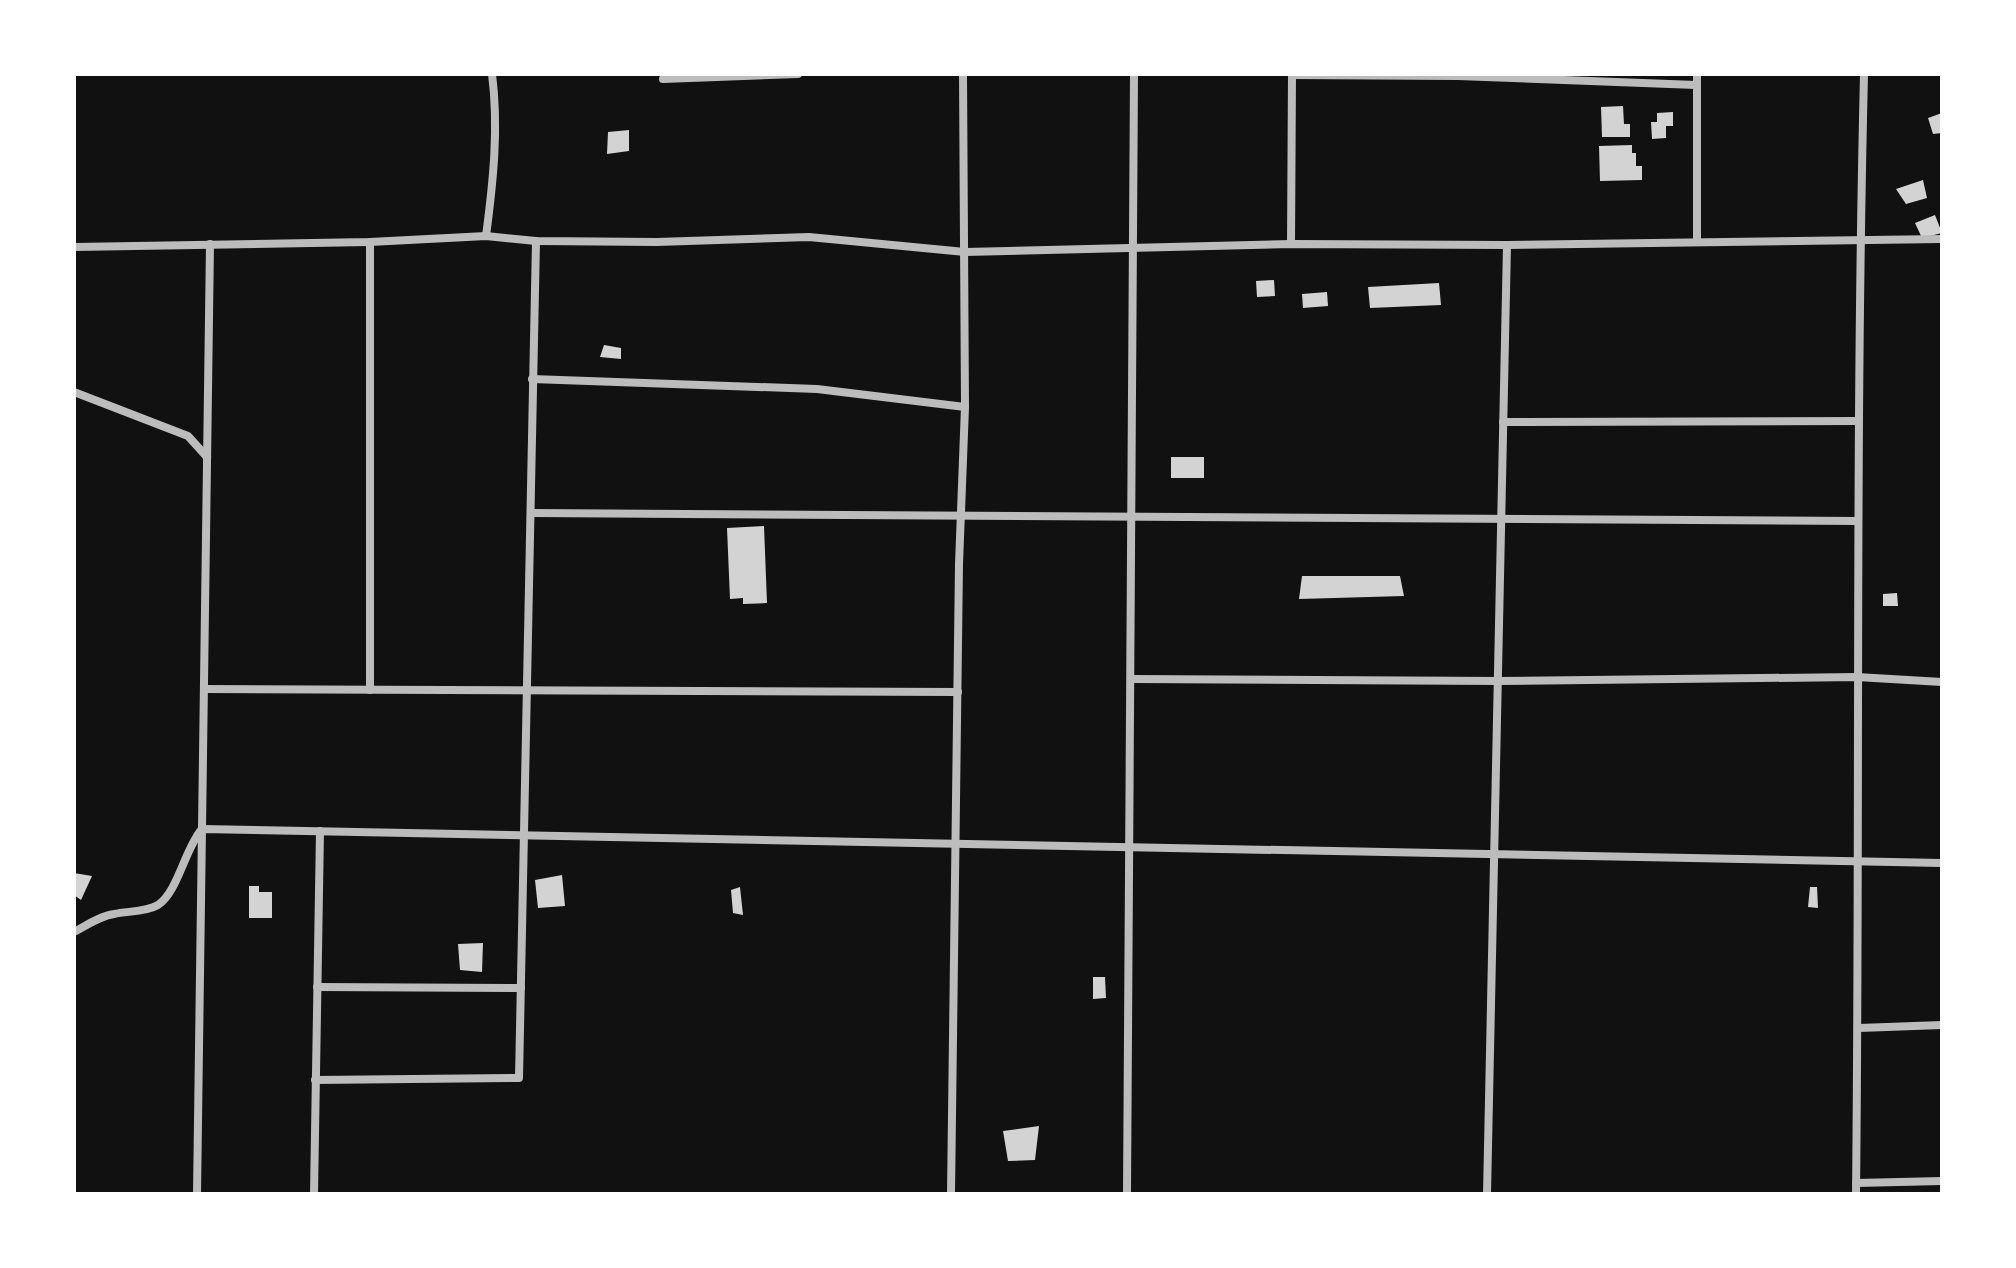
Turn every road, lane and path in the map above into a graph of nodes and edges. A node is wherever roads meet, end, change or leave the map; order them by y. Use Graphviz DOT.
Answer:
graph roads {
  1 [pos="492,74"];
  2 [pos="798,74"];
  3 [pos="963,74"];
  4 [pos="1134,74"];
  5 [pos="1292,74"];
  6 [pos="1697,74"];
  7 [pos="1864,74"];
  8 [pos="743,75"];
  9 [pos="1458,75"];
  10 [pos="663,79"];
  11 [pos="1696,85"];
  12 [pos="486,236"];
  13 [pos="1942,239"];
  14 [pos="1860,240"];
  15 [pos="536,241"];
  16 [pos="370,242"];
  17 [pos="1697,242"];
  18 [pos="210,244"];
  19 [pos="1291,244"];
  20 [pos="1507,245"];
  21 [pos="74,247"];
  22 [pos="1134,250"];
  23 [pos="965,252"];
  24 [pos="532,379"];
  25 [pos="74,392"];
  26 [pos="965,407"];
  27 [pos="1858,421"];
  28 [pos="1503,422"];
  29 [pos="207,458"];
  30 [pos="531,513"];
  31 [pos="960,515"];
  32 [pos="1132,516"];
  33 [pos="1502,519"];
  34 [pos="1857,521"];
  35 [pos="1857,677"];
  36 [pos="1131,679"];
  37 [pos="1498,681"];
  38 [pos="1942,682"];
  39 [pos="204,689"];
  40 [pos="370,690"];
  41 [pos="527,690"];
  42 [pos="958,692"];
  43 [pos="202,829"];
  44 [pos="320,831"];
  45 [pos="524,835"];
  46 [pos="956,842"];
  47 [pos="1130,846"];
  48 [pos="1494,855"];
  49 [pos="1856,863"];
  50 [pos="1942,863"];
  51 [pos="74,932"];
  52 [pos="317,987"];
  53 [pos="521,988"];
  54 [pos="1942,1025"];
  55 [pos="1859,1028"];
  56 [pos="315,1080"];
  57 [pos="1942,1181"];
  58 [pos="1856,1183"];
  59 [pos="197,1194"];
  60 [pos="314,1194"];
  61 [pos="951,1194"];
  62 [pos="1127,1194"];
  63 [pos="1487,1194"];
  64 [pos="1856,1194"];
  1 -- 12 [label="street"];
  2 -- 8 [label="street"];
  3 -- 23 [label="street"];
  4 -- 22 [label="street"];
  5 -- 9 [label="street"];
  5 -- 19 [label="street"];
  6 -- 11 [label="street"];
  7 -- 14 [label="street"];
  8 -- 10 [label="street"];
  9 -- 11 [label="street"];
  11 -- 17 [label="street"];
  12 -- 15 [label="street"];
  12 -- 16 [label="street"];
  13 -- 14 [label="street"];
  14 -- 17 [label="street"];
  14 -- 27 [label="street"];
  15 -- 23 [label="street"];
  15 -- 24 [label="street"];
  16 -- 18 [label="street"];
  16 -- 40 [label="street"];
  17 -- 20 [label="street"];
  18 -- 21 [label="street"];
  18 -- 29 [label="street"];
  19 -- 20 [label="street"];
  19 -- 22 [label="street"];
  20 -- 28 [label="street"];
  22 -- 23 [label="street"];
  22 -- 32 [label="street"];
  23 -- 26 [label="street"];
  24 -- 26 [label="street"];
  24 -- 30 [label="street"];
  25 -- 29 [label="street"];
  26 -- 31 [label="street"];
  27 -- 28 [label="street"];
  27 -- 34 [label="street"];
  28 -- 33 [label="street"];
  29 -- 39 [label="street"];
  30 -- 31 [label="street"];
  30 -- 41 [label="street"];
  31 -- 32 [label="street"];
  31 -- 42 [label="street"];
  32 -- 33 [label="street"];
  32 -- 36 [label="street"];
  33 -- 34 [label="street"];
  33 -- 37 [label="street"];
  34 -- 35 [label="street"];
  35 -- 37 [label="street"];
  35 -- 38 [label="street"];
  35 -- 49 [label="street"];
  36 -- 37 [label="street"];
  36 -- 47 [label="street"];
  37 -- 48 [label="street"];
  39 -- 40 [label="street"];
  39 -- 43 [label="street"];
  40 -- 41 [label="street"];
  41 -- 42 [label="street"];
  41 -- 45 [label="street"];
  42 -- 46 [label="street"];
  43 -- 44 [label="street"];
  43 -- 51 [label="street"];
  43 -- 59 [label="street"];
  44 -- 45 [label="street"];
  44 -- 52 [label="street"];
  45 -- 46 [label="street"];
  45 -- 53 [label="street"];
  46 -- 47 [label="street"];
  46 -- 61 [label="street"];
  47 -- 48 [label="street"];
  47 -- 62 [label="street"];
  48 -- 49 [label="street"];
  48 -- 63 [label="street"];
  49 -- 50 [label="street"];
  49 -- 55 [label="street"];
  52 -- 53 [label="street"];
  52 -- 56 [label="street"];
  53 -- 56 [label="street"];
  54 -- 55 [label="street"];
  55 -- 58 [label="street"];
  56 -- 60 [label="street"];
  57 -- 58 [label="street"];
  58 -- 64 [label="street"];
}
